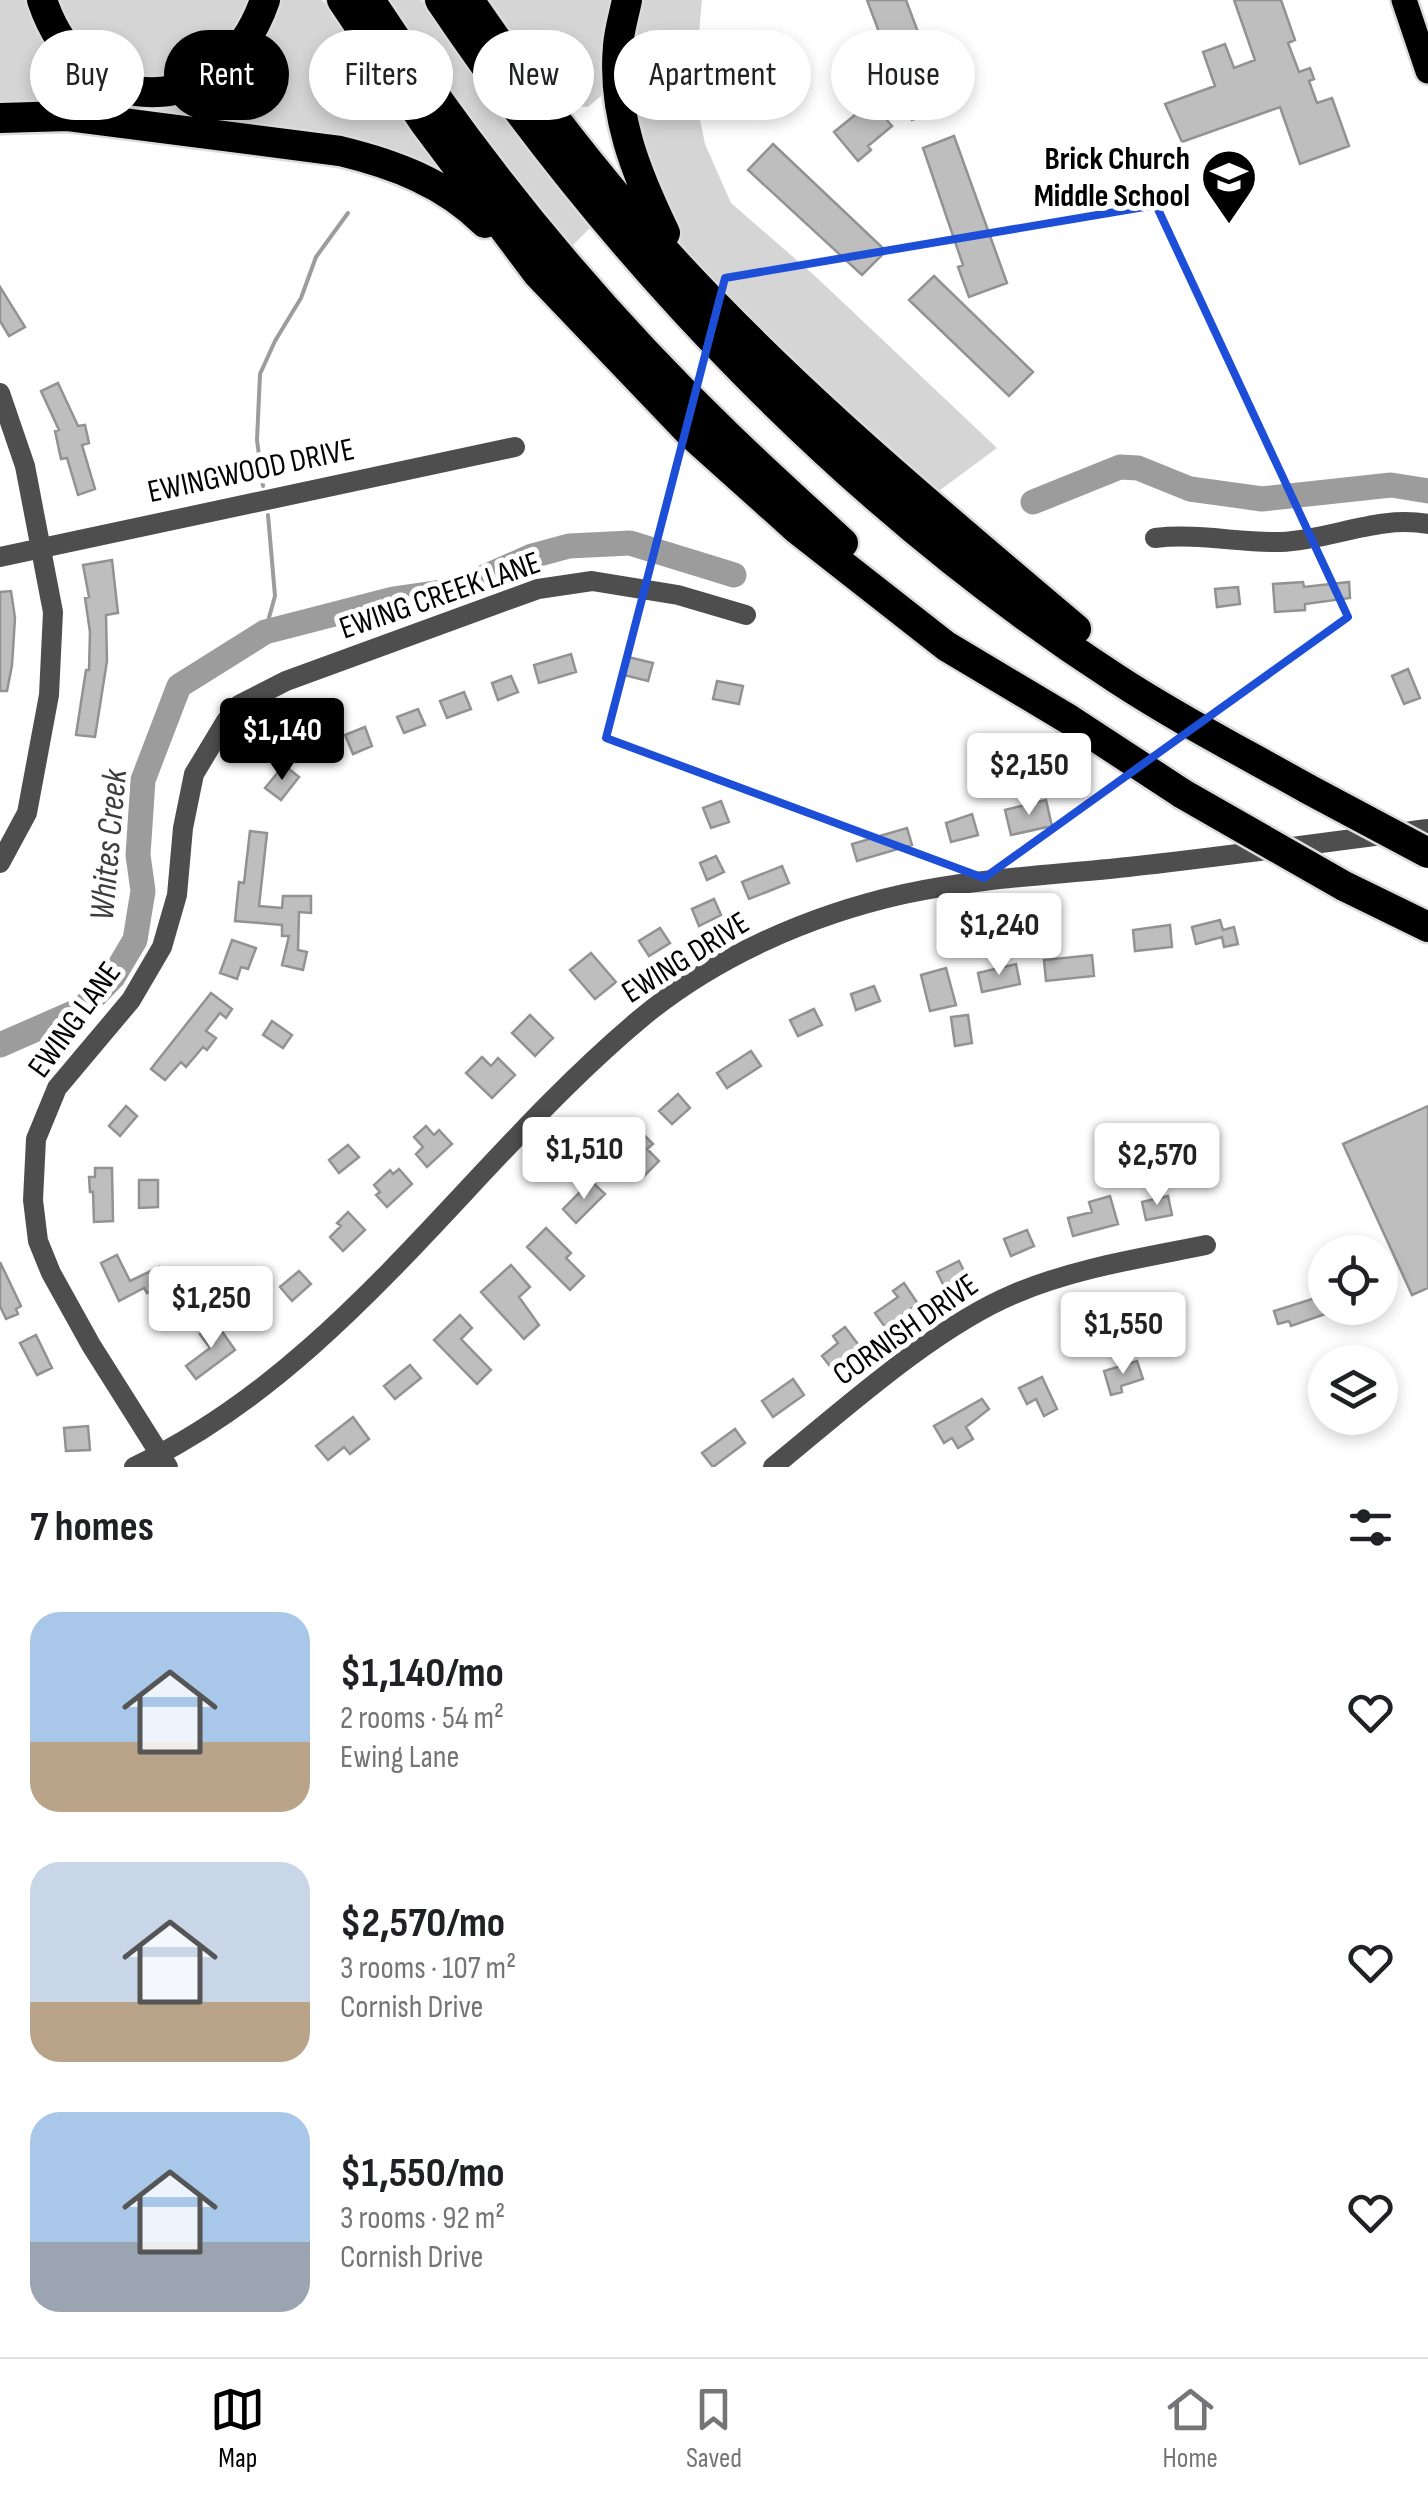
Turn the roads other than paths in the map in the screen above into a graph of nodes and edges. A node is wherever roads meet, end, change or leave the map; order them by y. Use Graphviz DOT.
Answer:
graph roads {
  1 [pos="42,0"];
  2 [pos="265,0"];
  3 [pos="342,0"];
  4 [pos="370,0"];
  5 [pos="440,0"];
  6 [pos="469,0"];
  7 [pos="627,0"];
  8 [pos="1404,0"];
  9 [pos="1428,71"];
  10 [pos="0,118"];
  11 [pos="681,267"];
  12 [pos="538,274"];
  13 [pos="0,392"];
  14 [pos="515,447"];
  15 [pos="1428,524"];
  16 [pos="1156,538"];
  17 [pos="42,547"];
  18 [pos="0,557"];
  19 [pos="746,615"];
  20 [pos="1070,720"];
  21 [pos="226,721"];
  22 [pos="1208,733"];
  23 [pos="1428,829"];
  24 [pos="1428,853"];
  25 [pos="0,863"];
  26 [pos="1428,927"];
  27 [pos="1206,1245"];
  28 [pos="165,1460"];
  29 [pos="134,1467"];
  30 [pos="773,1467"];
  1 -- 2 [label="highway"];
  3 -- 12 [label="highway"];
  4 -- 20 [label="highway"];
  5 -- 22 [label="highway"];
  6 -- 11 [label="highway"];
  7 -- 11 [label="highway"];
  8 -- 9 [label="main road"];
  10 -- 12 [label="highway"];
  11 -- 22 [label="highway"];
  12 -- 20 [label="highway"];
  13 -- 17 [label="street"];
  14 -- 17 [label="street, EWINGWOOD DRIVE"];
  15 -- 16 [label="street"];
  17 -- 18 [label="street, EWINGWOOD DRIVE"];
  17 -- 25 [label="street"];
  19 -- 21 [label="street, EWING CREEK LANE"];
  20 -- 26 [label="highway, bridge"];
  21 -- 28 [label="street, EWING LANE"];
  22 -- 24 [label="highway, bridge"];
  23 -- 28 [label="street, EWING DRIVE"];
  27 -- 30 [label="street, CORNISH DRIVE"];
  28 -- 29 [label="street, EWING DRIVE"];
}
